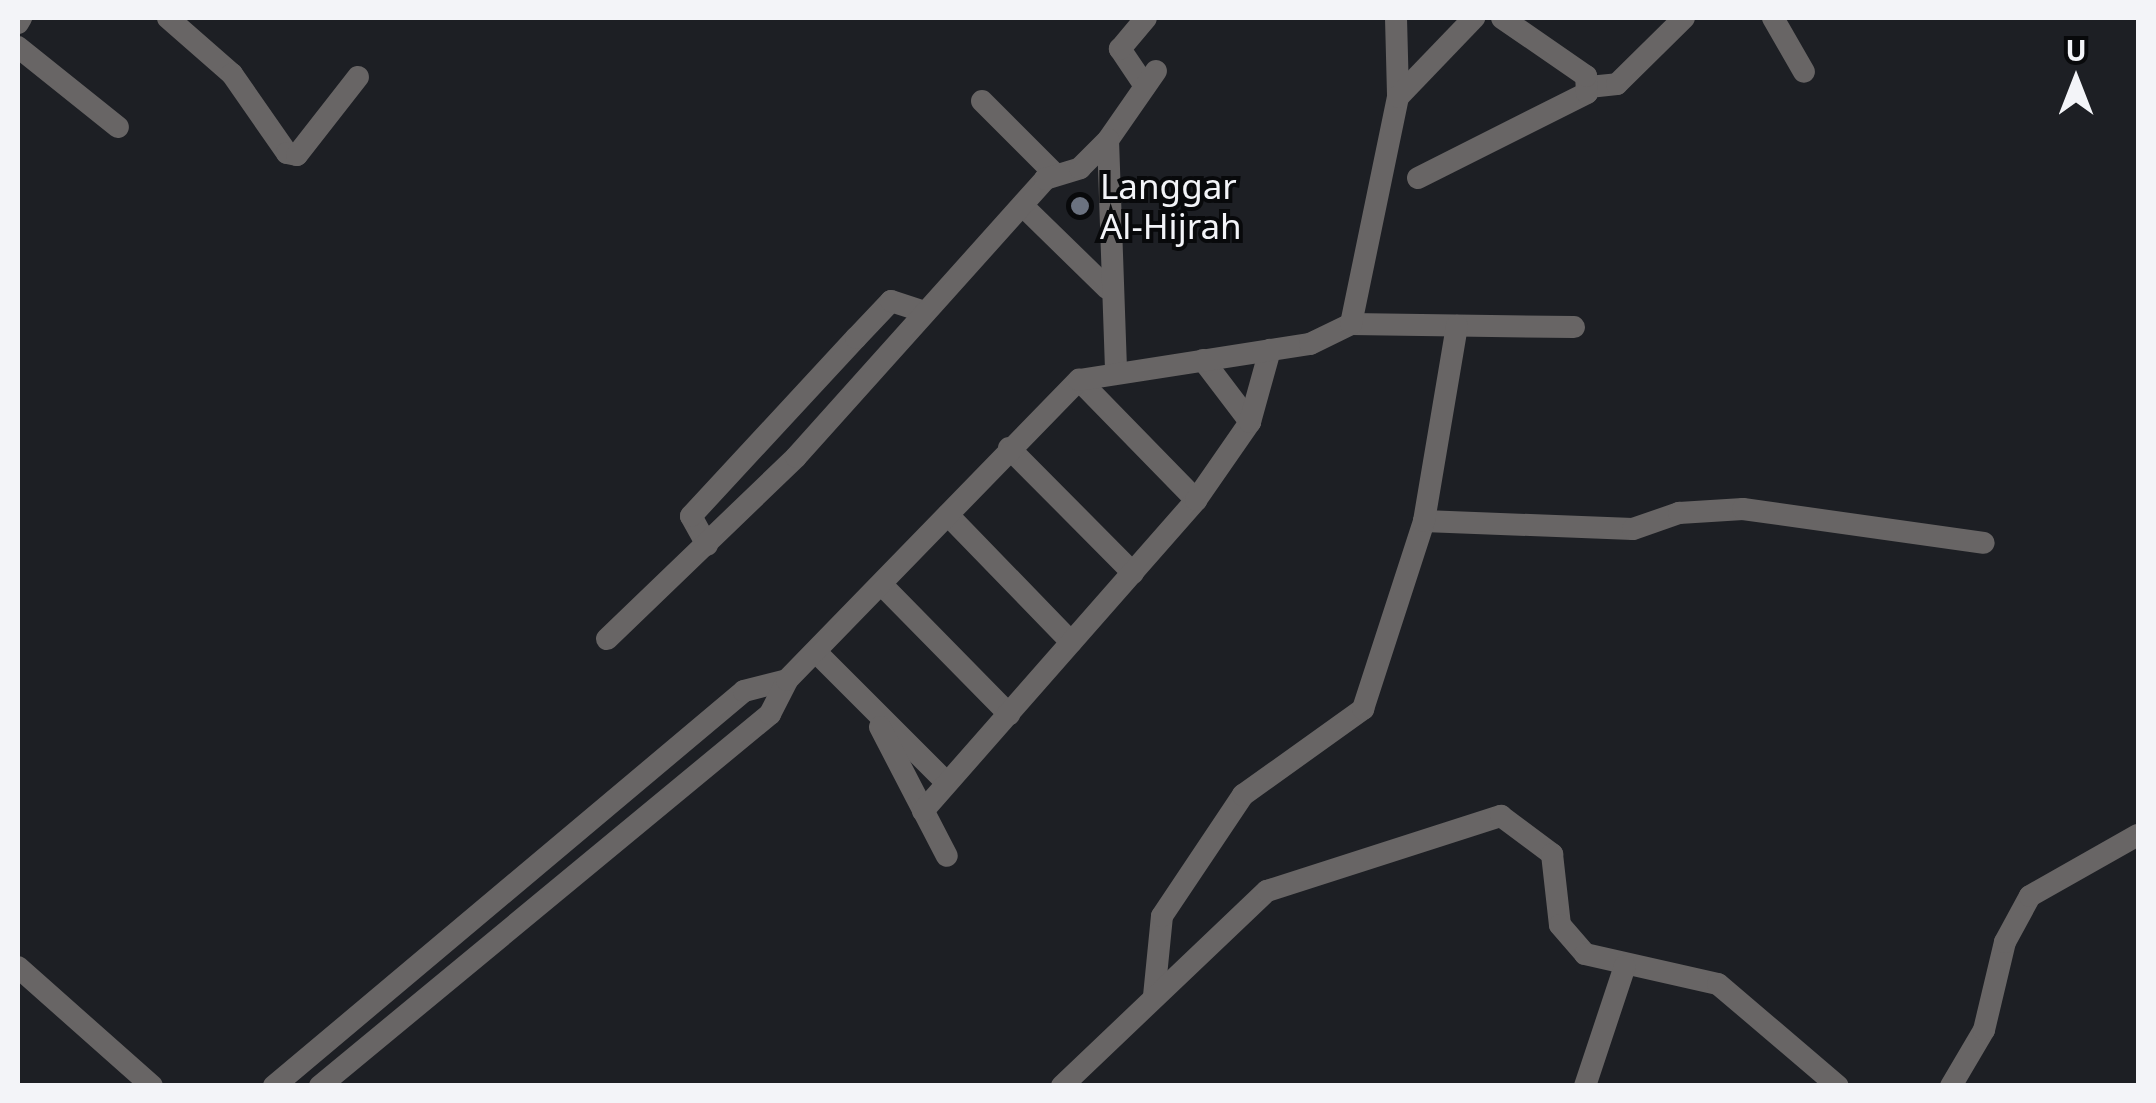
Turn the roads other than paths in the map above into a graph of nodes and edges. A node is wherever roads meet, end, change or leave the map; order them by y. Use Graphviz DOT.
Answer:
graph roads {
  1 [pos="168,18"];
  2 [pos="1146,18"];
  3 [pos="1396,18"];
  4 [pos="1502,18"];
  5 [pos="1684,18"];
  6 [pos="1773,18"];
  7 [pos="1462,20"];
  8 [pos="18,47"];
  9 [pos="1804,72"];
  10 [pos="358,77"];
  11 [pos="1589,87"];
  12 [pos="1398,96"];
  13 [pos="982,101"];
  14 [pos="118,127"];
  15 [pos="1108,140"];
  16 [pos="1053,172"];
  17 [pos="1418,178"];
  18 [pos="1025,208"];
  19 [pos="1107,288"];
  20 [pos="925,312"];
  21 [pos="1351,324"];
  22 [pos="1456,326"];
  23 [pos="1574,327"];
  24 [pos="1270,350"];
  25 [pos="1202,360"];
  26 [pos="1116,368"];
  27 [pos="818,379"];
  28 [pos="1079,380"];
  29 [pos="845,402"];
  30 [pos="1250,422"];
  31 [pos="769,434"];
  32 [pos="1009,448"];
  33 [pos="796,456"];
  34 [pos="1196,500"];
  35 [pos="948,515"];
  36 [pos="1424,520"];
  37 [pos="1984,543"];
  38 [pos="707,545"];
  39 [pos="1133,573"];
  40 [pos="883,586"];
  41 [pos="607,639"];
  42 [pos="1070,642"];
  43 [pos="817,654"];
  44 [pos="787,680"];
  45 [pos="875,714"];
  46 [pos="1009,714"];
  47 [pos="946,782"];
  48 [pos="923,811"];
  49 [pos="2138,835"];
  50 [pos="947,856"];
  51 [pos="1625,966"];
  52 [pos="18,967"];
  53 [pos="1154,996"];
  54 [pos="152,1086"];
  55 [pos="274,1086"];
  56 [pos="320,1086"];
  57 [pos="1062,1086"];
  58 [pos="1585,1086"];
  59 [pos="1838,1086"];
  60 [pos="1950,1086"];
  1 -- 10 [label="street"];
  2 -- 15 [label="street"];
  3 -- 12 [label="street"];
  4 -- 11 [label="street"];
  5 -- 11 [label="street"];
  6 -- 9 [label="street"];
  7 -- 12 [label="street"];
  8 -- 14 [label="street"];
  11 -- 17 [label="street"];
  12 -- 21 [label="street"];
  13 -- 16 [label="street"];
  15 -- 16 [label="street"];
  15 -- 19 [label="street"];
  16 -- 18 [label="street"];
  18 -- 19 [label="street"];
  18 -- 20 [label="street"];
  19 -- 26 [label="street"];
  20 -- 27 [label="street"];
  20 -- 29 [label="street"];
  21 -- 22 [label="street"];
  21 -- 24 [label="street"];
  22 -- 23 [label="street"];
  22 -- 36 [label="street"];
  24 -- 25 [label="street"];
  24 -- 30 [label="street"];
  25 -- 26 [label="street"];
  25 -- 30 [label="street"];
  26 -- 28 [label="street"];
  27 -- 29 [label="street"];
  27 -- 31 [label="street"];
  28 -- 32 [label="street"];
  28 -- 34 [label="street"];
  29 -- 33 [label="street"];
  30 -- 34 [label="street"];
  31 -- 33 [label="street"];
  31 -- 38 [label="street"];
  32 -- 35 [label="street"];
  32 -- 39 [label="street"];
  33 -- 38 [label="street"];
  34 -- 39 [label="street"];
  35 -- 40 [label="street"];
  35 -- 42 [label="street"];
  36 -- 37 [label="street"];
  36 -- 53 [label="street"];
  38 -- 41 [label="street"];
  39 -- 42 [label="street"];
  40 -- 43 [label="street"];
  40 -- 46 [label="street"];
  42 -- 46 [label="street"];
  43 -- 44 [label="street"];
  43 -- 45 [label="street"];
  44 -- 55 [label="street"];
  44 -- 56 [label="street"];
  45 -- 47 [label="street"];
  45 -- 48 [label="street"];
  46 -- 47 [label="street"];
  47 -- 48 [label="street"];
  48 -- 50 [label="street"];
  49 -- 60 [label="street"];
  51 -- 53 [label="street"];
  51 -- 58 [label="street"];
  51 -- 59 [label="street"];
  52 -- 54 [label="street"];
  53 -- 57 [label="street"];
}
